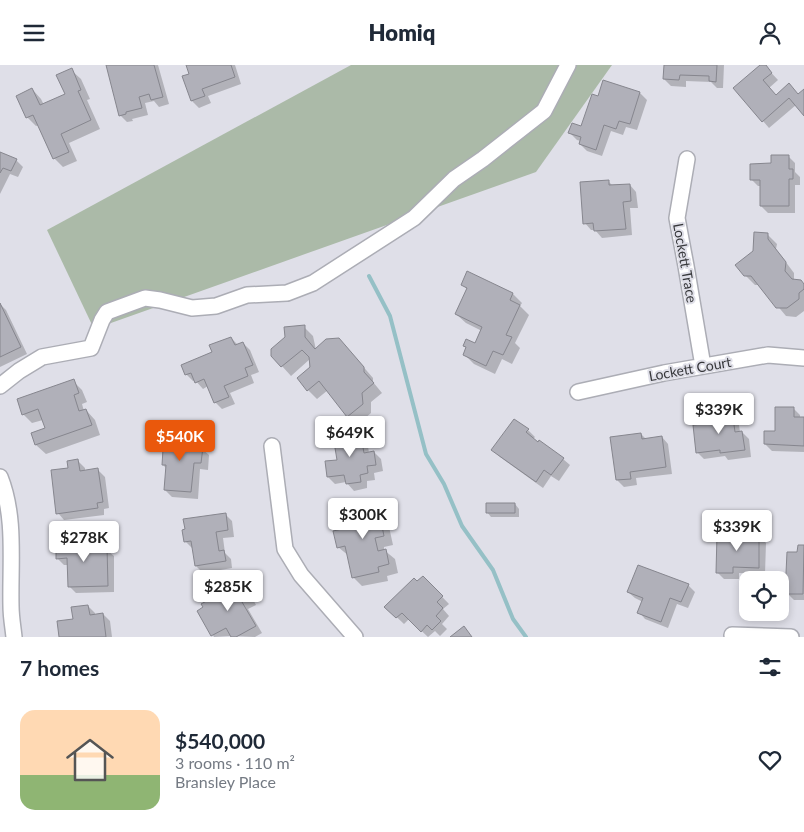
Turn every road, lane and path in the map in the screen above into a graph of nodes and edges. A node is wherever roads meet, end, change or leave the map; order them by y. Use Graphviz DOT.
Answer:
graph roads {
  1 [pos="568,65"];
  2 [pos="688,159"];
  3 [pos="804,358"];
  4 [pos="703,367"];
  5 [pos="0,386"];
  6 [pos="578,392"];
  7 [pos="272,445"];
  8 [pos="0,477"];
  9 [pos="732,635"];
  10 [pos="14,637"];
  11 [pos="355,637"];
  12 [pos="791,637"];
  1 -- 5 [label="street"];
  2 -- 4 [label="street, Lockett Trace"];
  3 -- 4 [label="street, Lockett Court"];
  4 -- 6 [label="street, Lockett Court"];
  7 -- 11 [label="street"];
  8 -- 10 [label="street"];
  9 -- 12 [label="street"];
}
